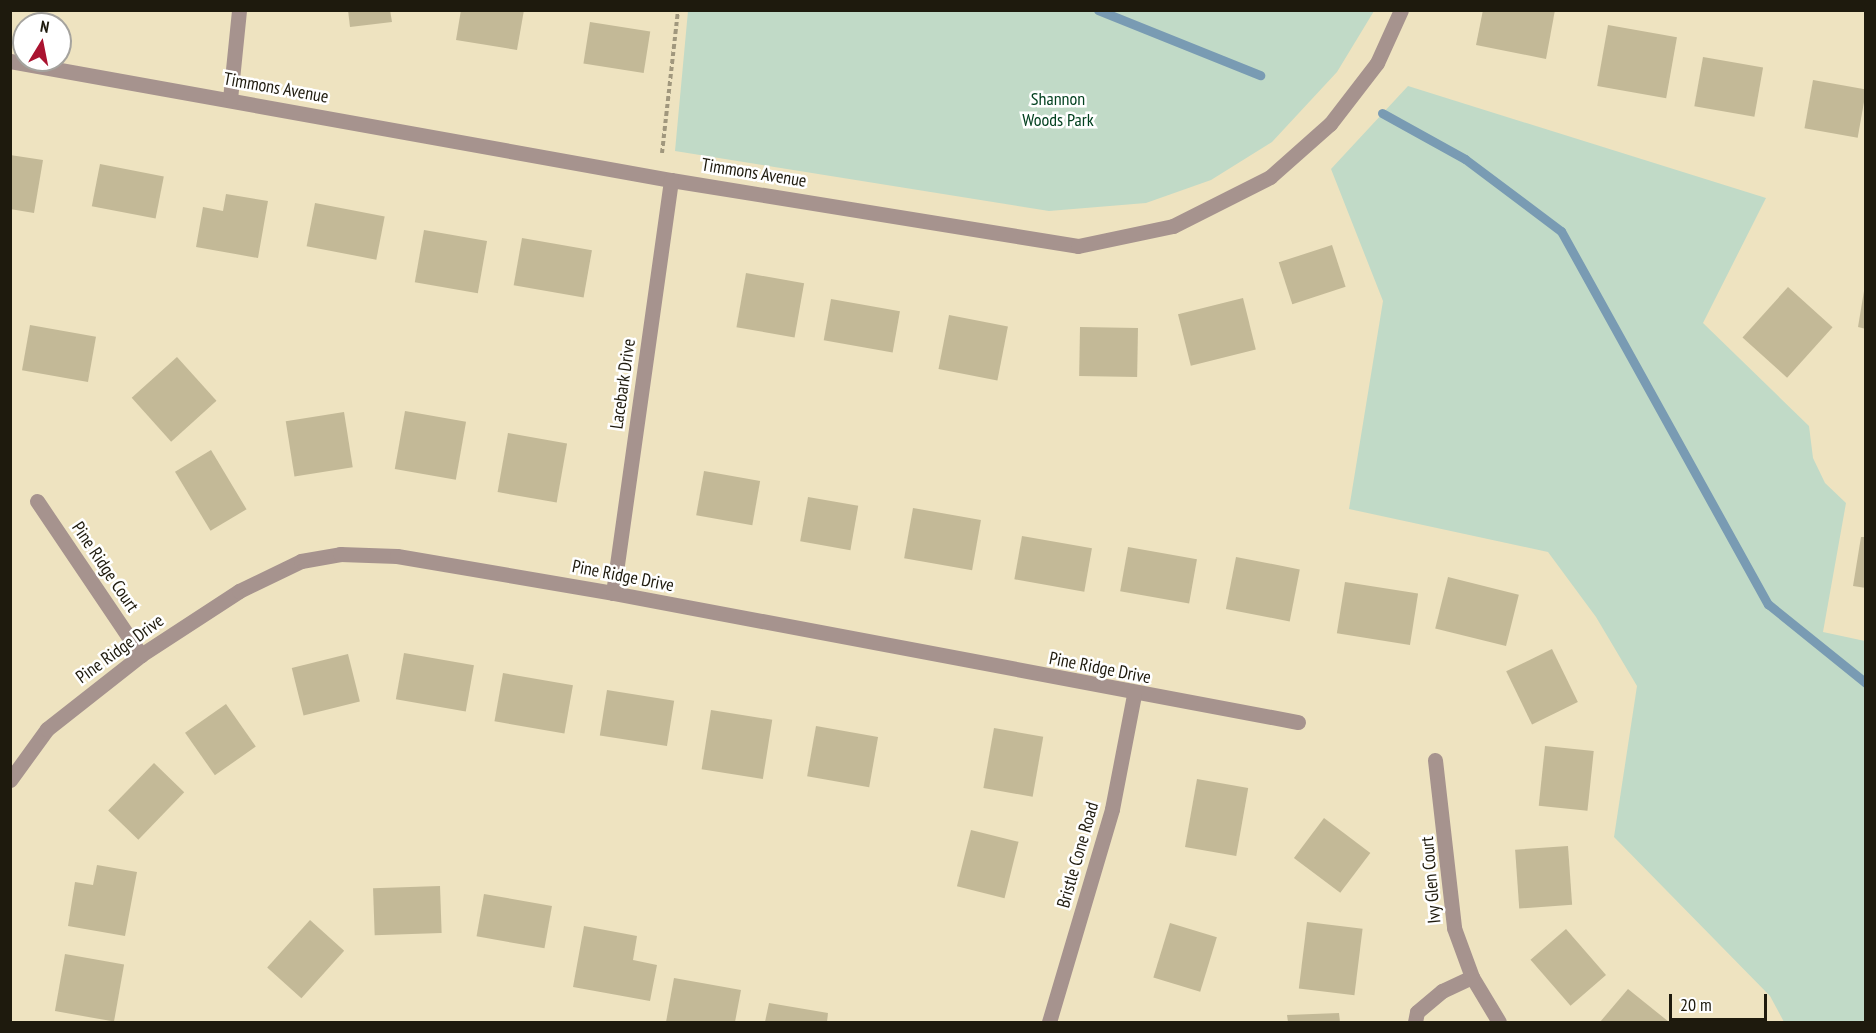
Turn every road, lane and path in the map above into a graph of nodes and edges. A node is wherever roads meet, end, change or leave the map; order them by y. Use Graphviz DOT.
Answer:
graph roads {
  1 [pos="239,10"];
  2 [pos="678,10"];
  3 [pos="1401,10"];
  4 [pos="10,61"];
  5 [pos="230,99"];
  6 [pos="662,153"];
  7 [pos="671,180"];
  8 [pos="37,501"];
  9 [pos="613,593"];
  10 [pos="141,656"];
  11 [pos="1134,695"];
  12 [pos="1298,722"];
  13 [pos="1435,760"];
  14 [pos="10,780"];
  15 [pos="1472,977"];
  16 [pos="1049,1023"];
  17 [pos="1415,1023"];
  18 [pos="1499,1023"];
  1 -- 5 [label="street"];
  2 -- 6 [label="path"];
  3 -- 7 [label="street, Timmons Avenue"];
  4 -- 5 [label="street, Timmons Avenue"];
  5 -- 7 [label="street, Timmons Avenue"];
  7 -- 9 [label="street, Lacebark Drive"];
  8 -- 10 [label="street, Pine Ridge Court"];
  9 -- 10 [label="street, Pine Ridge Drive"];
  9 -- 11 [label="street, Pine Ridge Drive"];
  10 -- 14 [label="street, Pine Ridge Drive"];
  11 -- 12 [label="street, Pine Ridge Drive"];
  11 -- 16 [label="street, Bristle Cone Road"];
  13 -- 15 [label="street, Ivy Glen Court"];
  15 -- 17 [label="street"];
  15 -- 18 [label="street, Ivy Glen Court"];
}
